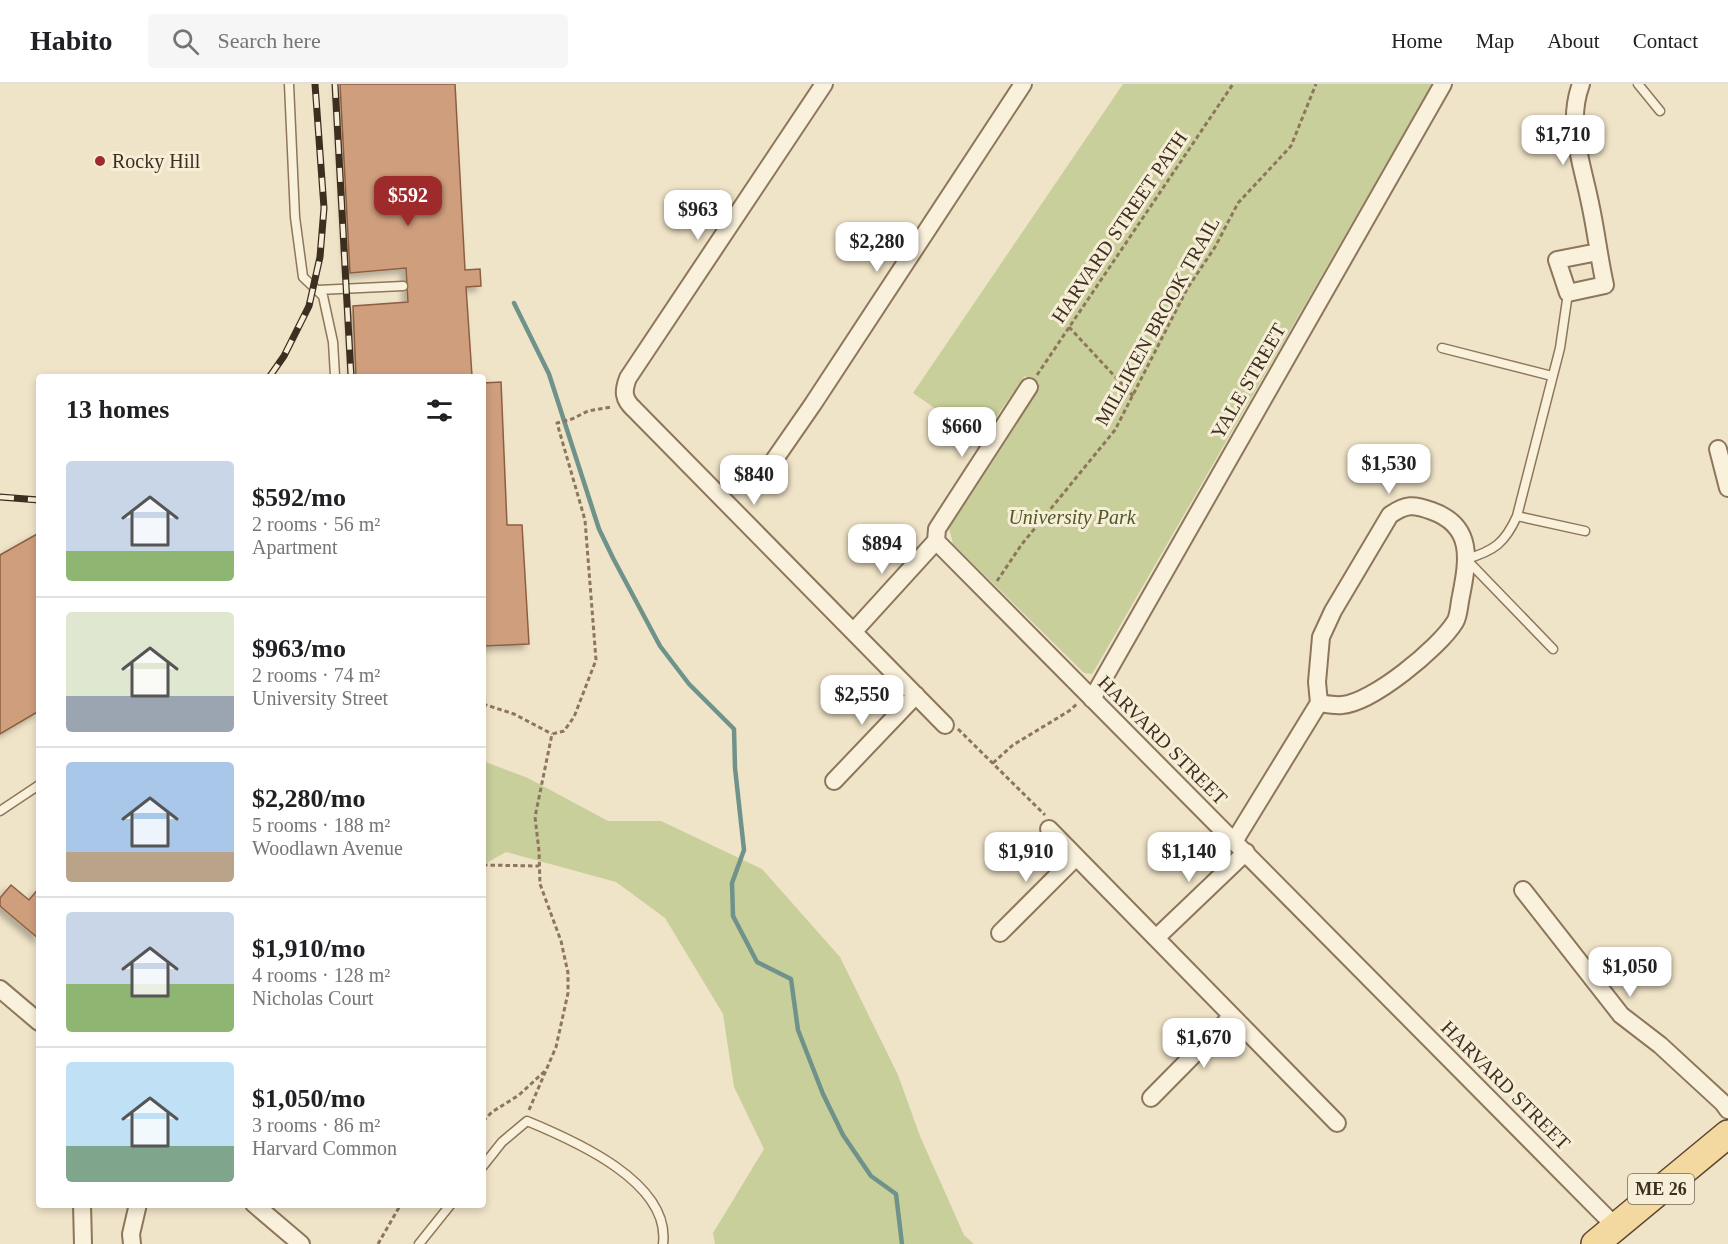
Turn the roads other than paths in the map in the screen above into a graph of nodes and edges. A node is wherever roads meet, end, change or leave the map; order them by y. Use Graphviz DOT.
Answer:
graph roads {
  1 [pos="289,84"];
  2 [pos="824,84"];
  3 [pos="1023,84"];
  4 [pos="1443,84"];
  5 [pos="1581,84"];
  6 [pos="1638,84"];
  7 [pos="1660,111"];
  8 [pos="1598,252"];
  9 [pos="404,286"];
  10 [pos="318,290"];
  11 [pos="1568,293"];
  12 [pos="1442,348"];
  13 [pos="335,374"];
  14 [pos="1552,376"];
  15 [pos="1029,387"];
  16 [pos="1718,449"];
  17 [pos="759,482"];
  18 [pos="1728,488"];
  19 [pos="1517,516"];
  20 [pos="1584,531"];
  21 [pos="936,541"];
  22 [pos="1466,559"];
  23 [pos="854,631"];
  24 [pos="1553,649"];
  25 [pos="916,695"];
  26 [pos="1089,697"];
  27 [pos="1319,703"];
  28 [pos="945,725"];
  29 [pos="834,781"];
  30 [pos="36,787"];
  31 [pos="0,811"];
  32 [pos="1049,829"];
  33 [pos="1241,846"];
  34 [pos="1076,857"];
  35 [pos="1523,890"];
  36 [pos="1000,933"];
  37 [pos="1156,939"];
  38 [pos="1,992"];
  39 [pos="1232,1016"];
  40 [pos="36,1020"];
  41 [pos="1151,1098"];
  42 [pos="1728,1110"];
  43 [pos="1337,1122"];
  44 [pos="1728,1134"];
  45 [pos="486,1162"];
  46 [pos="82,1208"];
  47 [pos="137,1208"];
  48 [pos="259,1208"];
  49 [pos="448,1208"];
  50 [pos="1615,1226"];
  51 [pos="83,1244"];
  52 [pos="132,1244"];
  53 [pos="301,1244"];
  54 [pos="419,1244"];
  55 [pos="663,1244"];
  56 [pos="1595,1244"];
  1 -- 10 [label="lane"];
  2 -- 23 [label="street"];
  3 -- 17 [label="street"];
  4 -- 26 [label="street, YALE STREET"];
  5 -- 8 [label="street"];
  6 -- 7 [label="lane"];
  8 -- 11 [label="street"];
  8 -- 11 [label="street"];
  9 -- 10 [label="lane"];
  10 -- 13 [label="lane"];
  11 -- 14 [label="lane"];
  12 -- 14 [label="lane"];
  14 -- 19 [label="lane"];
  15 -- 21 [label="street"];
  16 -- 18 [label="street"];
  19 -- 20 [label="lane"];
  19 -- 22 [label="lane"];
  21 -- 23 [label="street"];
  21 -- 26 [label="street, HARVARD STREET"];
  22 -- 24 [label="lane"];
  22 -- 27 [label="street"];
  22 -- 27 [label="street"];
  23 -- 25 [label="street"];
  25 -- 28 [label="street"];
  25 -- 29 [label="street"];
  26 -- 33 [label="street, HARVARD STREET"];
  27 -- 33 [label="street"];
  30 -- 31 [label="lane"];
  32 -- 34 [label="street"];
  33 -- 37 [label="street"];
  33 -- 50 [label="street, HARVARD STREET"];
  34 -- 36 [label="street"];
  34 -- 37 [label="street"];
  35 -- 42 [label="street"];
  37 -- 39 [label="street"];
  38 -- 40 [label="street"];
  39 -- 41 [label="street"];
  39 -- 43 [label="street"];
  44 -- 50 [label="main road, ME 26"];
  45 -- 55 [label="lane"];
  46 -- 51 [label="street"];
  47 -- 52 [label="street"];
  48 -- 53 [label="street"];
  49 -- 54 [label="lane"];
  50 -- 56 [label="main road, ME 26"];
}
